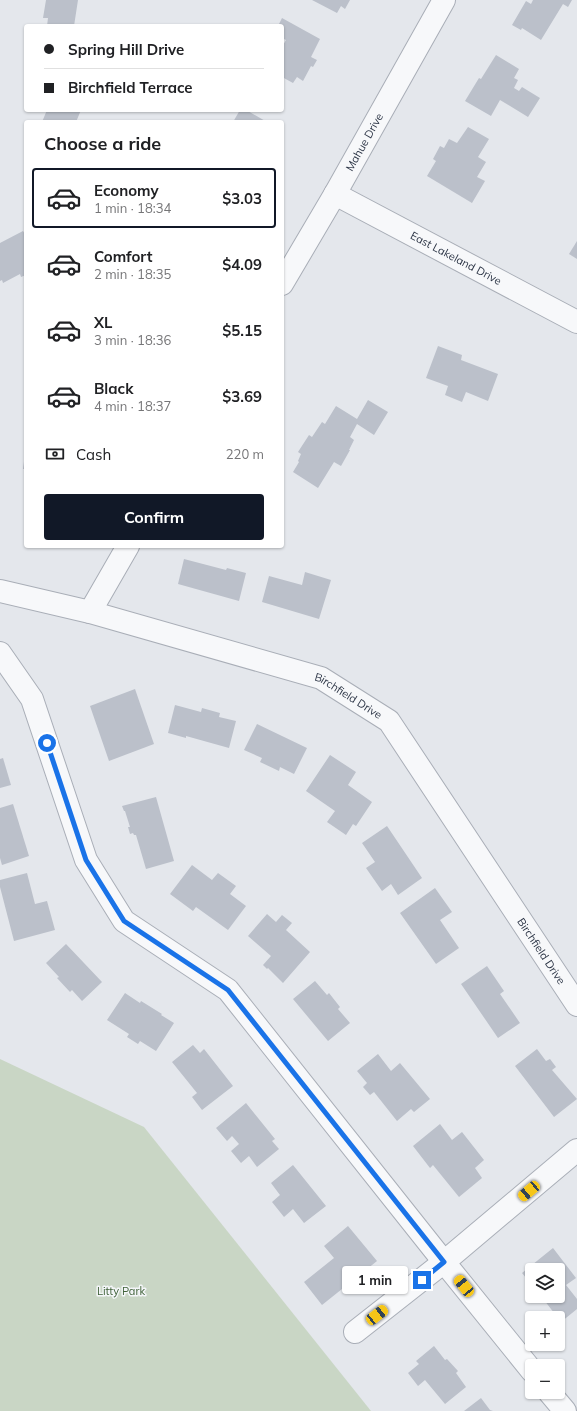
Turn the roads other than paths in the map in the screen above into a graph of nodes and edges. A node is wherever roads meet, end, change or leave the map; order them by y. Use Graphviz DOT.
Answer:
graph roads {
  1 [pos="444,0"];
  2 [pos="335,194"];
  3 [pos="284,281"];
  4 [pos="577,322"];
  5 [pos="127,548"];
  6 [pos="0,591"];
  7 [pos="90,612"];
  8 [pos="0,653"];
  9 [pos="577,1005"];
  10 [pos="577,1150"];
  11 [pos="444,1262"];
  12 [pos="355,1332"];
  13 [pos="525,1362"];
  14 [pos="555,1399"];
  15 [pos="565,1411"];
  1 -- 2 [label="street, Mahue Drive"];
  2 -- 3 [label="street, Mahue Drive"];
  2 -- 4 [label="street, East Lakeland Drive"];
  5 -- 7 [label="street"];
  6 -- 7 [label="street, Birchfield Drive"];
  7 -- 9 [label="street, Birchfield Drive"];
  8 -- 11 [label="street"];
  10 -- 11 [label="street"];
  11 -- 12 [label="street"];
  11 -- 13 [label="street"];
  14 -- 15 [label="street"];
}
